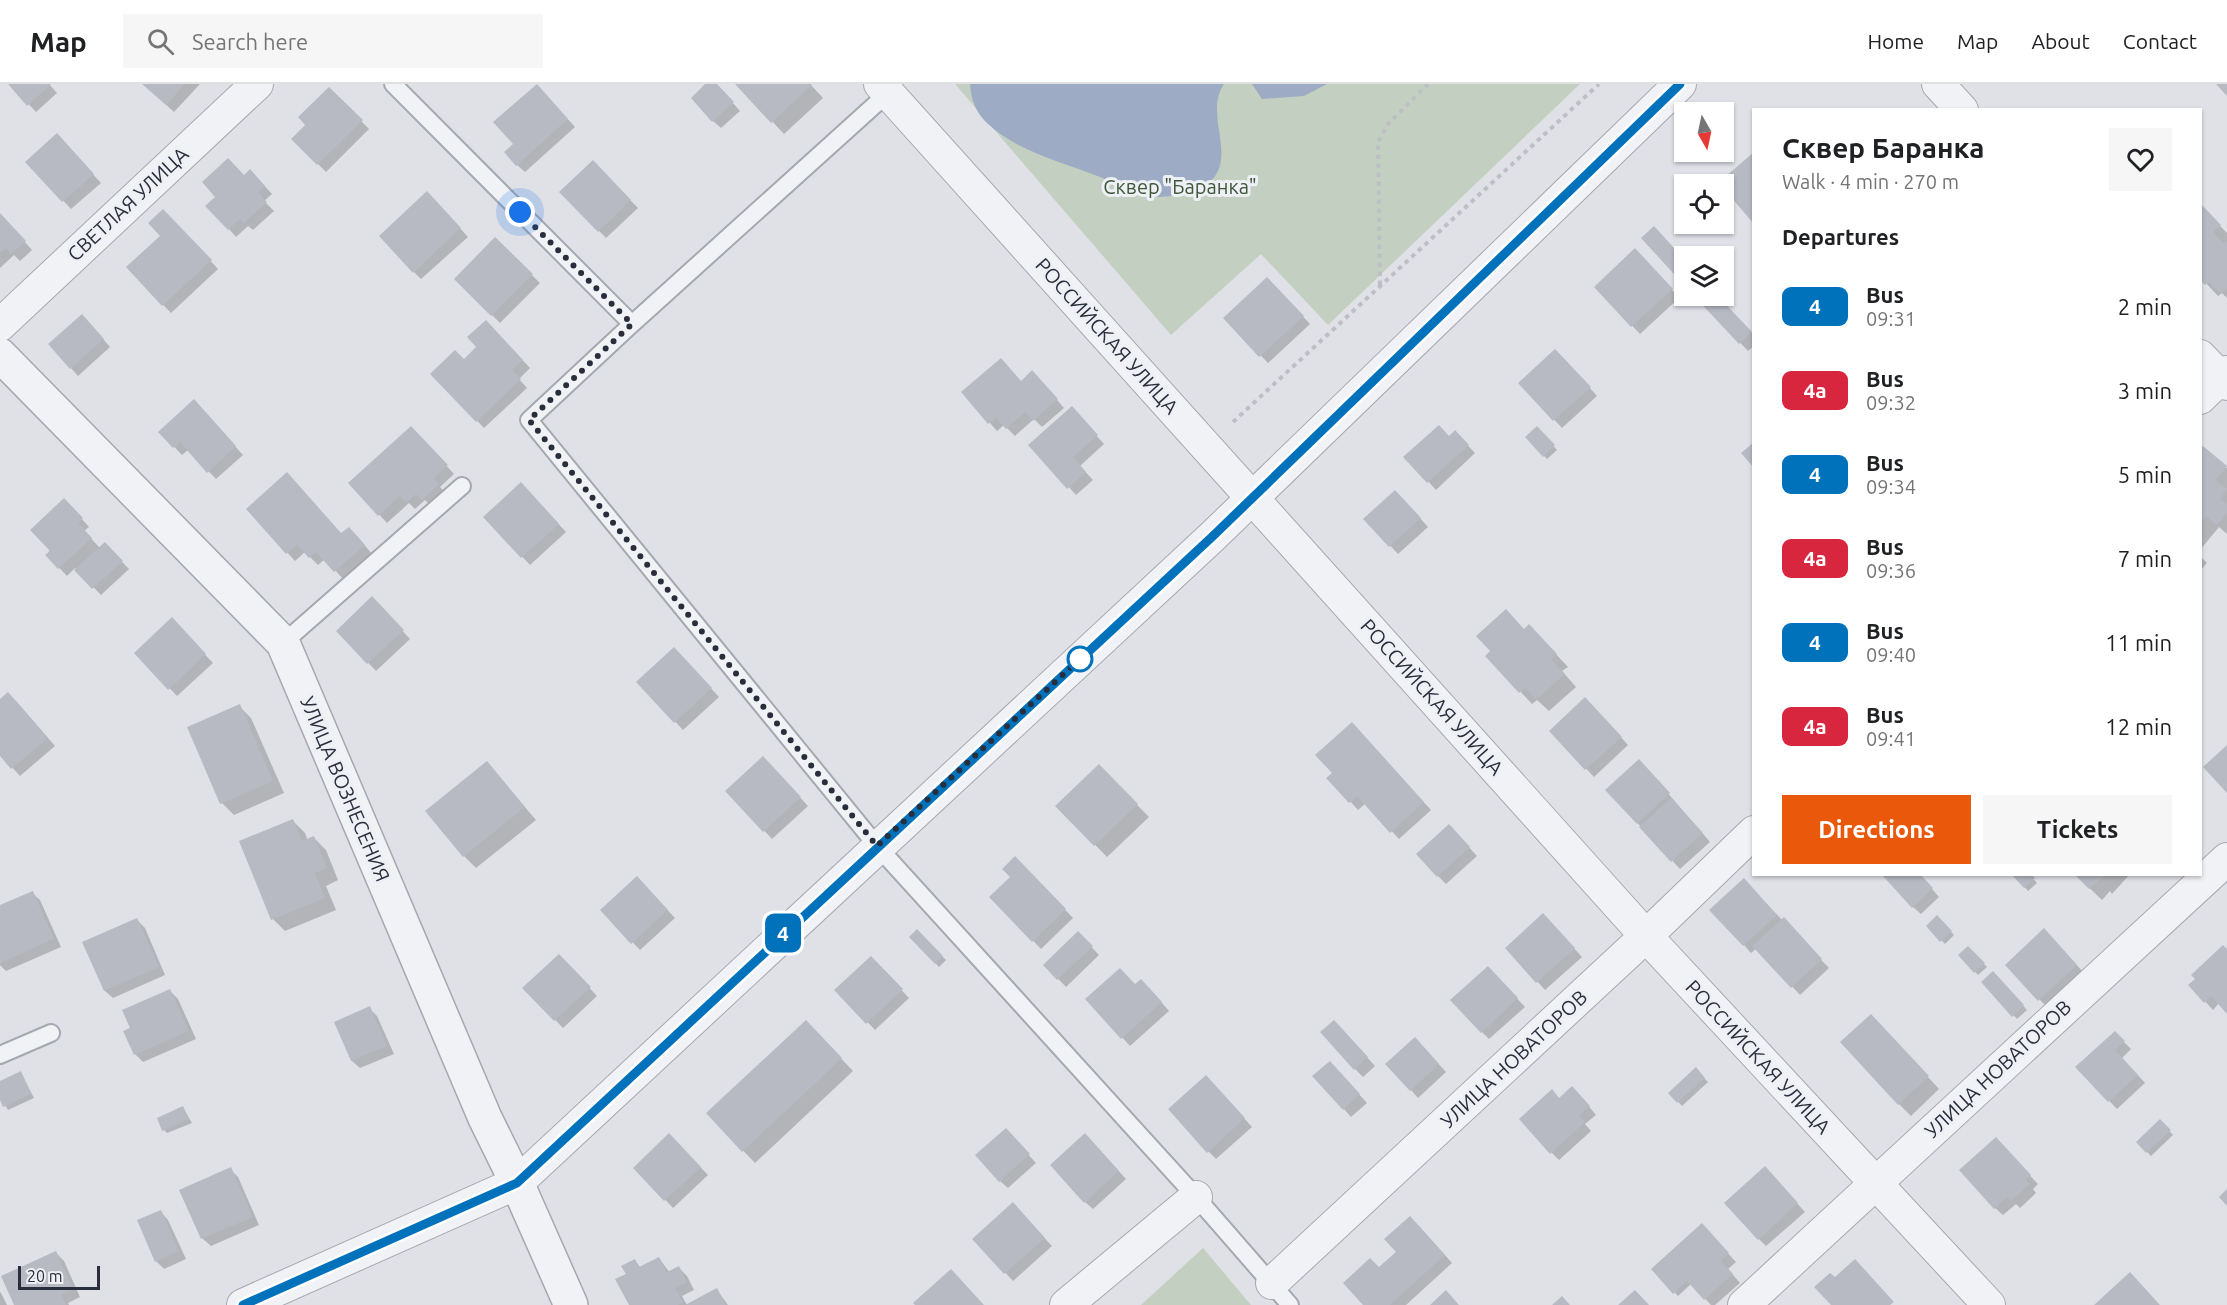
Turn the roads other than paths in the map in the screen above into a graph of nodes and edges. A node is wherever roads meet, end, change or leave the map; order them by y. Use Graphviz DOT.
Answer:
graph roads {
  1 [pos="257,84"];
  2 [pos="393,84"];
  3 [pos="1680,84"];
  4 [pos="1938,84"];
  5 [pos="886,87"];
  6 [pos="1960,108"];
  7 [pos="632,324"];
  8 [pos="0,325"];
  9 [pos="0,355"];
  10 [pos="462,486"];
  11 [pos="1252,498"];
  12 [pos="283,644"];
  13 [pos="1752,834"];
  14 [pos="877,846"];
  15 [pos="2227,859"];
  16 [pos="1646,936"];
  17 [pos="51,1033"];
  18 [pos="0,1055"];
  19 [pos="1875,1182"];
  20 [pos="517,1183"];
  21 [pos="1196,1197"];
  22 [pos="1281,1294"];
  23 [pos="243,1305"];
  24 [pos="571,1305"];
  25 [pos="1066,1305"];
  26 [pos="1744,1305"];
  27 [pos="1989,1305"];
  1 -- 8 [label="street, СВЕТЛАЯ УЛИЦА"];
  2 -- 7 [label="lane"];
  3 -- 11 [label="street"];
  4 -- 6 [label="street"];
  5 -- 7 [label="lane"];
  5 -- 11 [label="street, РОССИЙСКАЯ УЛИЦА"];
  7 -- 14 [label="lane"];
  9 -- 12 [label="street, УЛИЦА ВОЗНЕСЕНИЯ"];
  10 -- 12 [label="lane"];
  11 -- 14 [label="street"];
  11 -- 16 [label="street, РОССИЙСКАЯ УЛИЦА"];
  12 -- 20 [label="street, УЛИЦА ВОЗНЕСЕНИЯ"];
  13 -- 16 [label="street, УЛИЦА НОВАТОРОВ"];
  14 -- 20 [label="street"];
  14 -- 21 [label="lane"];
  15 -- 19 [label="street, УЛИЦА НОВАТОРОВ"];
  16 -- 19 [label="street, РОССИЙСКАЯ УЛИЦА"];
  16 -- 22 [label="street, УЛИЦА НОВАТОРОВ"];
  17 -- 18 [label="lane"];
  19 -- 26 [label="street, УЛИЦА НОВАТОРОВ"];
  19 -- 27 [label="street, РОССИЙСКАЯ УЛИЦА"];
  20 -- 23 [label="street"];
  20 -- 24 [label="street, УЛИЦА ВОЗНЕСЕНИЯ"];
  21 -- 22 [label="lane"];
  21 -- 25 [label="street"];
}
